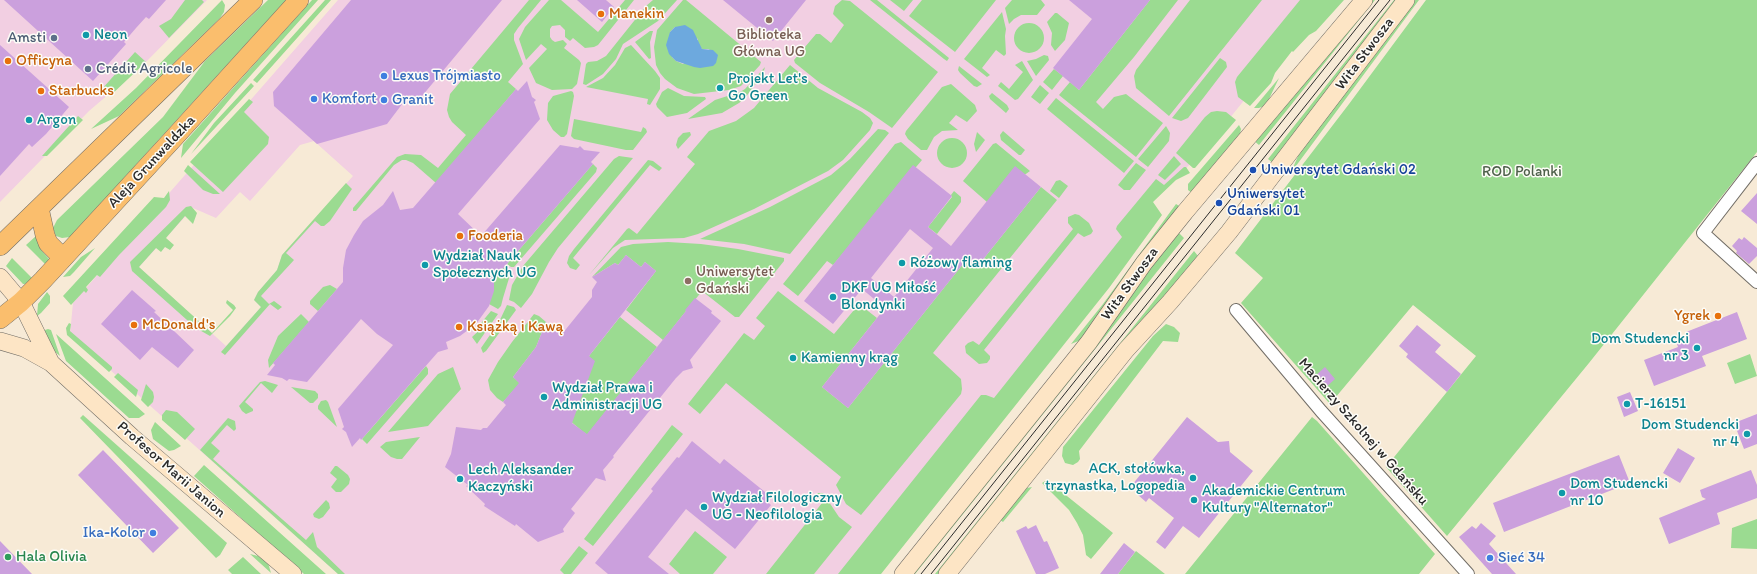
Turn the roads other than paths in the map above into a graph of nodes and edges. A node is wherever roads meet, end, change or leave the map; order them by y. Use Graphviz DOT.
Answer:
graph roads {
  1 [pos="253,0"];
  2 [pos="298,0"];
  3 [pos="1364,0"];
  4 [pos="1406,0"];
  5 [pos="1757,163"];
  6 [pos="1753,177"];
  7 [pos="39,208"];
  8 [pos="0,246"];
  9 [pos="63,258"];
  10 [pos="0,277"];
  11 [pos="1757,282"];
  12 [pos="21,302"];
  13 [pos="1236,310"];
  14 [pos="0,320"];
  15 [pos="0,341"];
  16 [pos="51,363"];
  17 [pos="293,574"];
  18 [pos="903,574"];
  19 [pos="947,574"];
  20 [pos="1468,574"];
  1 -- 7 [label="main road"];
  2 -- 9 [label="main road, Aleja Grunwaldzka"];
  3 -- 18 [label="street, Wita Stwosza"];
  4 -- 19 [label="street, Wita Stwosza"];
  5 -- 6 [label="street"];
  6 -- 11 [label="street"];
  7 -- 8 [label="main road"];
  7 -- 9 [label="main road"];
  9 -- 12 [label="main road, Aleja Grunwaldzka"];
  10 -- 12 [label="street, Profesor Marii Janion"];
  12 -- 14 [label="main road, Aleja Grunwaldzka"];
  12 -- 16 [label="street, Profesor Marii Janion"];
  13 -- 20 [label="street, Macierzy Szkolnej w Gdańsku"];
  15 -- 16 [label="street, Profesor Marii Janion"];
  16 -- 17 [label="street, Profesor Marii Janion"];
}
